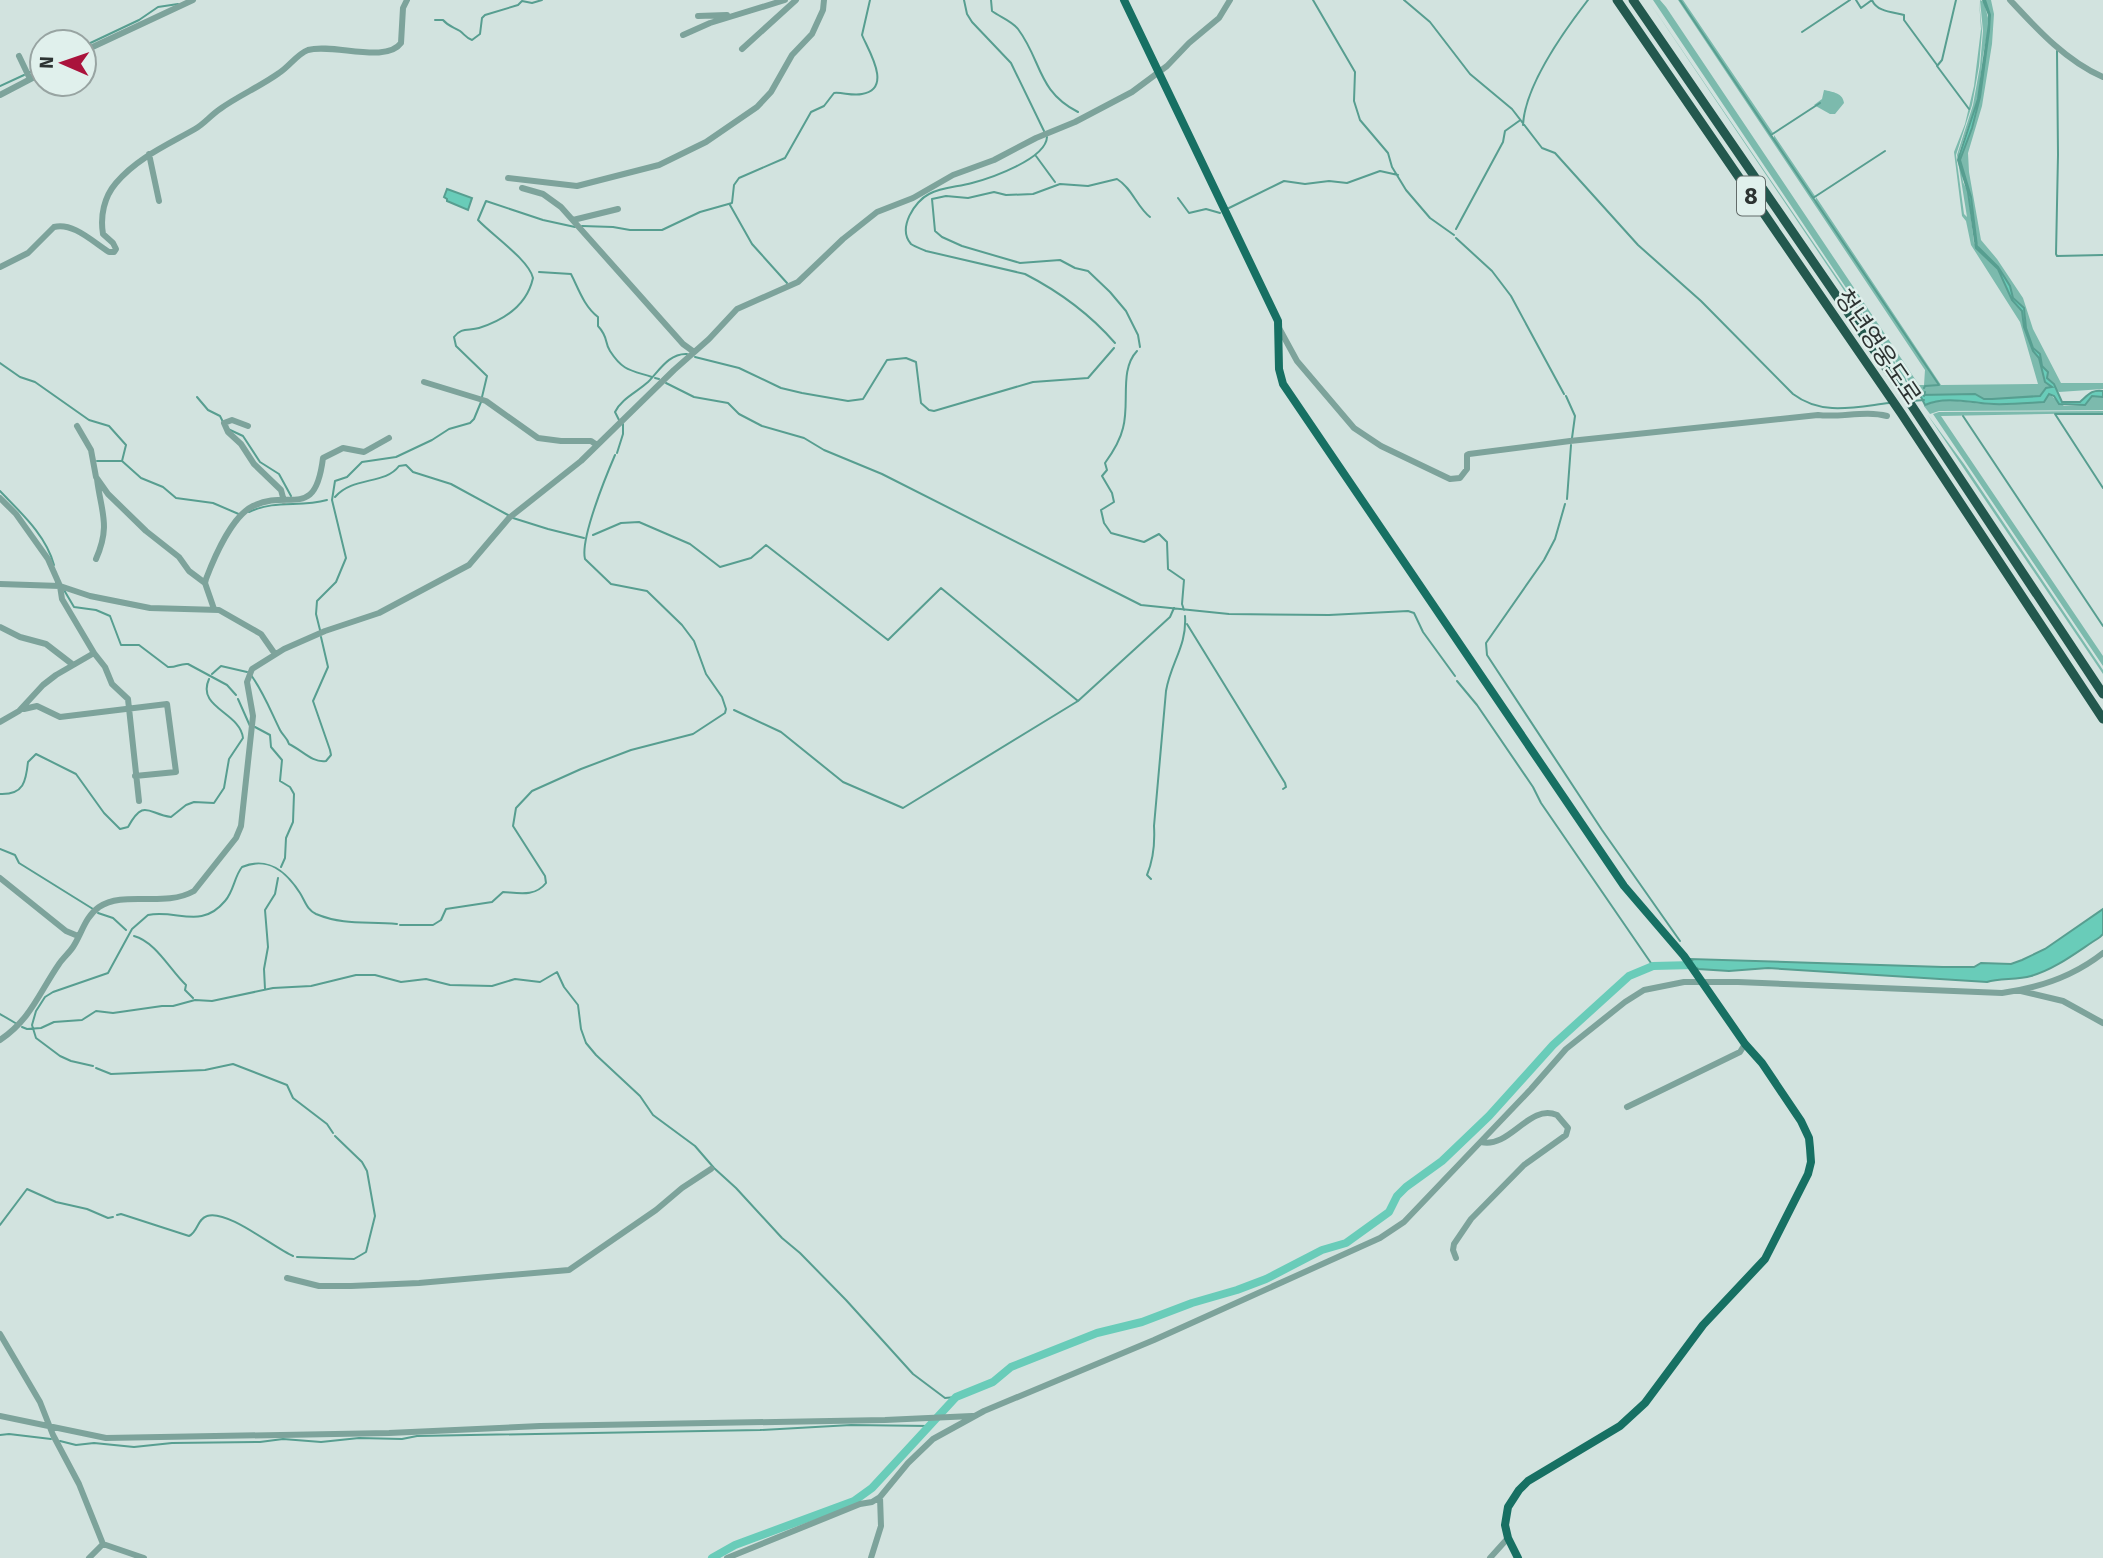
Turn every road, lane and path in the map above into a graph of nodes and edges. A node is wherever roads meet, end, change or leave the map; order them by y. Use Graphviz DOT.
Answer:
graph roads {
  1 [pos="193,0"];
  2 [pos="407,0"];
  3 [pos="785,0"];
  4 [pos="796,0"];
  5 [pos="824,0"];
  6 [pos="1124,0"];
  7 [pos="1230,0"];
  8 [pos="1617,0"];
  9 [pos="1633,0"];
  10 [pos="2010,0"];
  11 [pos="736,15"];
  12 [pos="698,16"];
  13 [pos="683,35"];
  14 [pos="98,44"];
  15 [pos="741,49"];
  16 [pos="19,57"];
  17 [pos="1158,73"];
  18 [pos="28,75"];
  19 [pos="2103,77"];
  20 [pos="28,80"];
  21 [pos="0,95"];
  22 [pos="149,154"];
  23 [pos="508,178"];
  24 [pos="523,188"];
  25 [pos="159,201"];
  26 [pos="618,209"];
  27 [pos="573,220"];
  28 [pos="0,267"];
  29 [pos="1279,328"];
  30 [pos="694,352"];
  31 [pos="424,382"];
  32 [pos="1886,416"];
  33 [pos="77,426"];
  34 [pos="248,426"];
  35 [pos="389,438"];
  36 [pos="597,445"];
  37 [pos="96,477"];
  38 [pos="0,498"];
  39 [pos="284,501"];
  40 [pos="96,558"];
  41 [pos="205,583"];
  42 [pos="0,584"];
  43 [pos="60,586"];
  44 [pos="214,609"];
  45 [pos="0,627"];
  46 [pos="94,653"];
  47 [pos="275,654"];
  48 [pos="72,664"];
  49 [pos="2103,694"];
  50 [pos="130,708"];
  51 [pos="19,711"];
  52 [pos="2103,719"];
  53 [pos="0,722"];
  54 [pos="135,776"];
  55 [pos="139,801"];
  56 [pos="0,878"];
  57 [pos="78,936"];
  58 [pos="2103,953"];
  59 [pos="1702,982"];
  60 [pos="2019,991"];
  61 [pos="2103,1023"];
  62 [pos="0,1040"];
  63 [pos="1745,1044"];
  64 [pos="1627,1107"];
  65 [pos="1481,1142"];
  66 [pos="711,1169"];
  67 [pos="1456,1258"];
  68 [pos="287,1278"];
  69 [pos="0,1334"];
  70 [pos="976,1415"];
  71 [pos="0,1416"];
  72 [pos="48,1426"];
  73 [pos="880,1497"];
  74 [pos="1508,1538"];
  75 [pos="103,1544"];
  76 [pos="89,1558"];
  77 [pos="144,1558"];
  78 [pos="727,1558"];
  79 [pos="871,1558"];
  80 [pos="1490,1558"];
  81 [pos="1518,1558"];
  1 -- 14 [label="street"];
  2 -- 22 [label="street"];
  3 -- 11 [label="street"];
  4 -- 15 [label="street"];
  5 -- 23 [label="street"];
  6 -- 17 [label="main road"];
  7 -- 17 [label="street"];
  8 -- 52 [label="highway, 청년영웅도로 / 8"];
  9 -- 49 [label="highway, 청년영웅도로 / 8"];
  10 -- 19 [label="street"];
  11 -- 12 [label="street"];
  11 -- 13 [label="street"];
  16 -- 18 [label="street"];
  17 -- 29 [label="main road"];
  17 -- 30 [label="street"];
  20 -- 21 [label="street"];
  22 -- 25 [label="street"];
  22 -- 28 [label="street"];
  24 -- 27 [label="street"];
  26 -- 27 [label="street"];
  27 -- 30 [label="street"];
  29 -- 32 [label="street"];
  29 -- 59 [label="main road"];
  30 -- 36 [label="street"];
  31 -- 36 [label="street"];
  33 -- 37 [label="street"];
  34 -- 39 [label="street"];
  35 -- 39 [label="street"];
  36 -- 47 [label="street"];
  37 -- 40 [label="street"];
  37 -- 41 [label="street"];
  38 -- 43 [label="street"];
  39 -- 41 [label="street"];
  41 -- 44 [label="street"];
  42 -- 43 [label="street"];
  43 -- 44 [label="street"];
  43 -- 46 [label="street"];
  44 -- 47 [label="street"];
  45 -- 48 [label="street"];
  46 -- 48 [label="street"];
  46 -- 50 [label="street"];
  47 -- 57 [label="street"];
  48 -- 51 [label="street"];
  50 -- 51 [label="street"];
  50 -- 54 [label="street"];
  50 -- 54 [label="street"];
  51 -- 53 [label="street"];
  54 -- 55 [label="street"];
  56 -- 57 [label="street"];
  57 -- 62 [label="street"];
  58 -- 60 [label="street"];
  59 -- 60 [label="street"];
  59 -- 63 [label="main road"];
  59 -- 65 [label="street"];
  60 -- 61 [label="street"];
  63 -- 64 [label="street"];
  63 -- 74 [label="main road"];
  65 -- 67 [label="street"];
  65 -- 70 [label="street"];
  66 -- 68 [label="street"];
  69 -- 72 [label="street"];
  70 -- 72 [label="street"];
  70 -- 73 [label="street"];
  71 -- 72 [label="street"];
  72 -- 75 [label="street"];
  73 -- 78 [label="street"];
  73 -- 79 [label="street"];
  74 -- 80 [label="street"];
  74 -- 81 [label="main road"];
  75 -- 76 [label="street"];
  75 -- 77 [label="street"];
}
